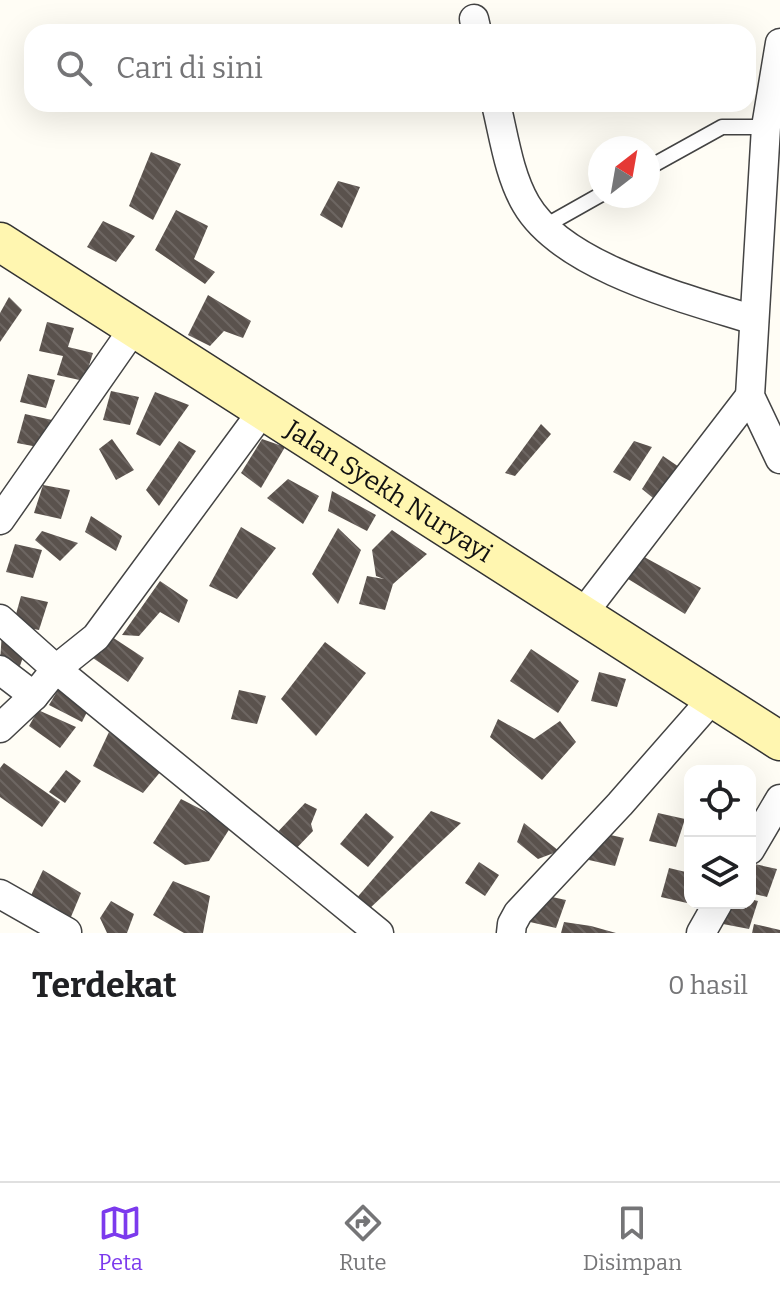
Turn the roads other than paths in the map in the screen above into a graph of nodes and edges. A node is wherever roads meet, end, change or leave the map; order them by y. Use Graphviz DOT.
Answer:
graph roads {
  1 [pos="780,43"];
  2 [pos="498,112"];
  3 [pos="766,127"];
  4 [pos="660,161"];
  5 [pos="588,202"];
  6 [pos="545,226"];
  7 [pos="0,242"];
  8 [pos="754,320"];
  9 [pos="134,328"];
  10 [pos="750,396"];
  11 [pos="264,409"];
  12 [pos="780,459"];
  13 [pos="0,520"];
  14 [pos="581,616"];
  15 [pos="0,619"];
  16 [pos="56,669"];
  17 [pos="0,670"];
  18 [pos="34,696"];
  19 [pos="713,698"];
  20 [pos="0,728"];
  21 [pos="780,741"];
  22 [pos="780,799"];
  23 [pos="756,840"];
  24 [pos="0,894"];
  25 [pos="715,909"];
  26 [pos="67,932"];
  27 [pos="379,933"];
  28 [pos="511,933"];
  29 [pos="701,933"];
  1 -- 3 [label="street"];
  2 -- 6 [label="street"];
  3 -- 4 [label="lane"];
  3 -- 8 [label="street"];
  5 -- 6 [label="lane"];
  6 -- 8 [label="street"];
  7 -- 9 [label="main road, Jalan Syekh Nuryayi"];
  8 -- 10 [label="street"];
  9 -- 11 [label="main road, Jalan Syekh Nuryayi"];
  9 -- 13 [label="street"];
  10 -- 12 [label="street"];
  10 -- 14 [label="street"];
  11 -- 14 [label="main road, Jalan Syekh Nuryayi"];
  11 -- 16 [label="street"];
  14 -- 19 [label="main road, Jalan Syekh Nuryayi"];
  15 -- 16 [label="street"];
  16 -- 18 [label="street"];
  16 -- 27 [label="street"];
  17 -- 18 [label="street"];
  18 -- 20 [label="street"];
  19 -- 21 [label="main road, Jalan Syekh Nuryayi"];
  19 -- 28 [label="street"];
  22 -- 23 [label="street"];
  24 -- 26 [label="street"];
  25 -- 29 [label="street"];
}
